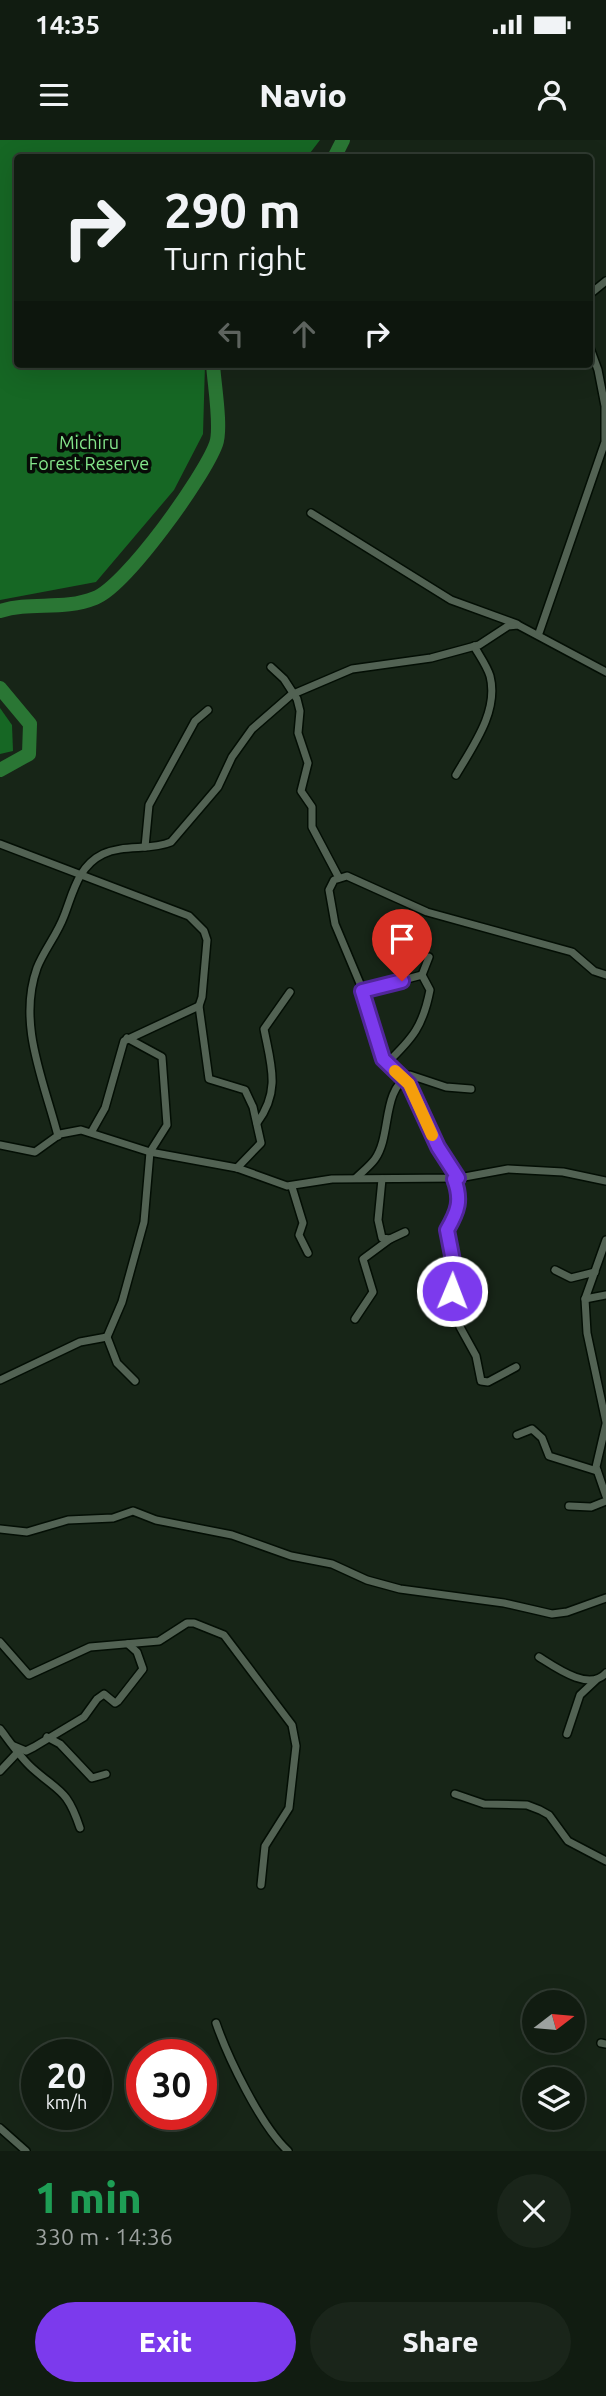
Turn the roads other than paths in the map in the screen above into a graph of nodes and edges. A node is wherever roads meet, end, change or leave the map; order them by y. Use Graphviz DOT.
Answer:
graph roads {
  1 [pos="593,356"];
  2 [pos="605,442"];
  3 [pos="311,513"];
  4 [pos="518,625"];
  5 [pos="539,633"];
  6 [pos="474,646"];
  7 [pos="271,667"];
  8 [pos="606,672"];
  9 [pos="294,694"];
  10 [pos="208,710"];
  11 [pos="456,775"];
  12 [pos="0,844"];
  13 [pos="145,847"];
  14 [pos="79,876"];
  15 [pos="339,878"];
  16 [pos="429,957"];
  17 [pos="422,975"];
  18 [pos="606,975"];
  19 [pos="362,991"];
  20 [pos="290,992"];
  21 [pos="199,1006"];
  22 [pos="127,1038"];
  23 [pos="387,1062"];
  24 [pos="404,1079"];
  25 [pos="471,1089"];
  26 [pos="257,1123"];
  27 [pos="92,1131"];
  28 [pos="58,1136"];
  29 [pos="0,1145"];
  30 [pos="150,1152"];
  31 [pos="237,1168"];
  32 [pos="355,1178"];
  33 [pos="456,1178"];
  34 [pos="382,1179"];
  35 [pos="606,1181"];
  36 [pos="292,1186"];
  37 [pos="405,1232"];
  38 [pos="390,1239"];
  39 [pos="606,1240"];
  40 [pos="308,1253"];
  41 [pos="555,1270"];
  42 [pos="595,1272"];
  43 [pos="606,1295"];
  44 [pos="585,1299"];
  45 [pos="355,1319"];
  46 [pos="107,1336"];
  47 [pos="516,1367"];
  48 [pos="0,1380"];
  49 [pos="135,1381"];
  50 [pos="605,1410"];
  51 [pos="606,1423"];
  52 [pos="517,1435"];
  53 [pos="597,1471"];
  54 [pos="606,1496"];
  55 [pos="606,1501"];
  56 [pos="569,1506"];
  57 [pos="0,1529"];
  58 [pos="606,1598"];
  59 [pos="0,1642"];
  60 [pos="143,1643"];
  61 [pos="128,1644"];
  62 [pos="137,1652"];
  63 [pos="539,1657"];
  64 [pos="606,1673"];
  65 [pos="597,1680"];
  66 [pos="0,1729"];
  67 [pos="567,1734"];
  68 [pos="46,1737"];
  69 [pos="16,1749"];
  70 [pos="0,1771"];
  71 [pos="106,1774"];
  72 [pos="455,1794"];
  73 [pos="80,1828"];
  74 [pos="606,1861"];
  75 [pos="261,1885"];
  76 [pos="216,2023"];
  77 [pos="0,2128"];
  78 [pos="26,2151"];
  79 [pos="288,2151"];
  1 -- 2 [label="street"];
  2 -- 5 [label="street"];
  3 -- 4 [label="street"];
  4 -- 5 [label="street"];
  4 -- 6 [label="street"];
  5 -- 8 [label="street"];
  6 -- 9 [label="street"];
  6 -- 11 [label="street"];
  7 -- 9 [label="street"];
  9 -- 13 [label="street"];
  9 -- 15 [label="street"];
  10 -- 13 [label="street"];
  12 -- 14 [label="street"];
  13 -- 14 [label="street"];
  14 -- 21 [label="street"];
  14 -- 28 [label="street"];
  15 -- 18 [label="street"];
  15 -- 19 [label="street"];
  16 -- 17 [label="street"];
  17 -- 19 [label="street"];
  17 -- 23 [label="street"];
  19 -- 23 [label="street"];
  20 -- 26 [label="street"];
  21 -- 22 [label="street"];
  21 -- 26 [label="street"];
  22 -- 27 [label="street"];
  22 -- 30 [label="street"];
  23 -- 24 [label="street"];
  24 -- 25 [label="street"];
  24 -- 32 [label="street"];
  24 -- 33 [label="street"];
  26 -- 31 [label="street"];
  27 -- 28 [label="street"];
  27 -- 30 [label="street"];
  28 -- 29 [label="street"];
  30 -- 31 [label="street"];
  30 -- 46 [label="street"];
  31 -- 36 [label="street"];
  32 -- 34 [label="street"];
  32 -- 36 [label="street"];
  33 -- 34 [label="street"];
  33 -- 35 [label="street"];
  33 -- 47 [label="street"];
  34 -- 38 [label="street"];
  36 -- 40 [label="street"];
  37 -- 38 [label="street"];
  38 -- 45 [label="street"];
  39 -- 42 [label="street"];
  41 -- 42 [label="street"];
  42 -- 44 [label="street"];
  43 -- 44 [label="street"];
  44 -- 50 [label="street"];
  46 -- 48 [label="street"];
  46 -- 49 [label="street"];
  50 -- 51 [label="street"];
  51 -- 53 [label="street"];
  52 -- 53 [label="street"];
  53 -- 54 [label="street"];
  55 -- 56 [label="street"];
  57 -- 58 [label="street"];
  59 -- 61 [label="street"];
  60 -- 61 [label="street"];
  60 -- 62 [label="street"];
  60 -- 75 [label="street"];
  61 -- 62 [label="street"];
  62 -- 68 [label="street"];
  63 -- 65 [label="street"];
  64 -- 65 [label="street"];
  65 -- 67 [label="street"];
  66 -- 69 [label="street"];
  68 -- 69 [label="street"];
  68 -- 71 [label="street"];
  69 -- 70 [label="street"];
  69 -- 73 [label="street"];
  72 -- 74 [label="street"];
  76 -- 79 [label="street"];
  77 -- 78 [label="street"];
}
